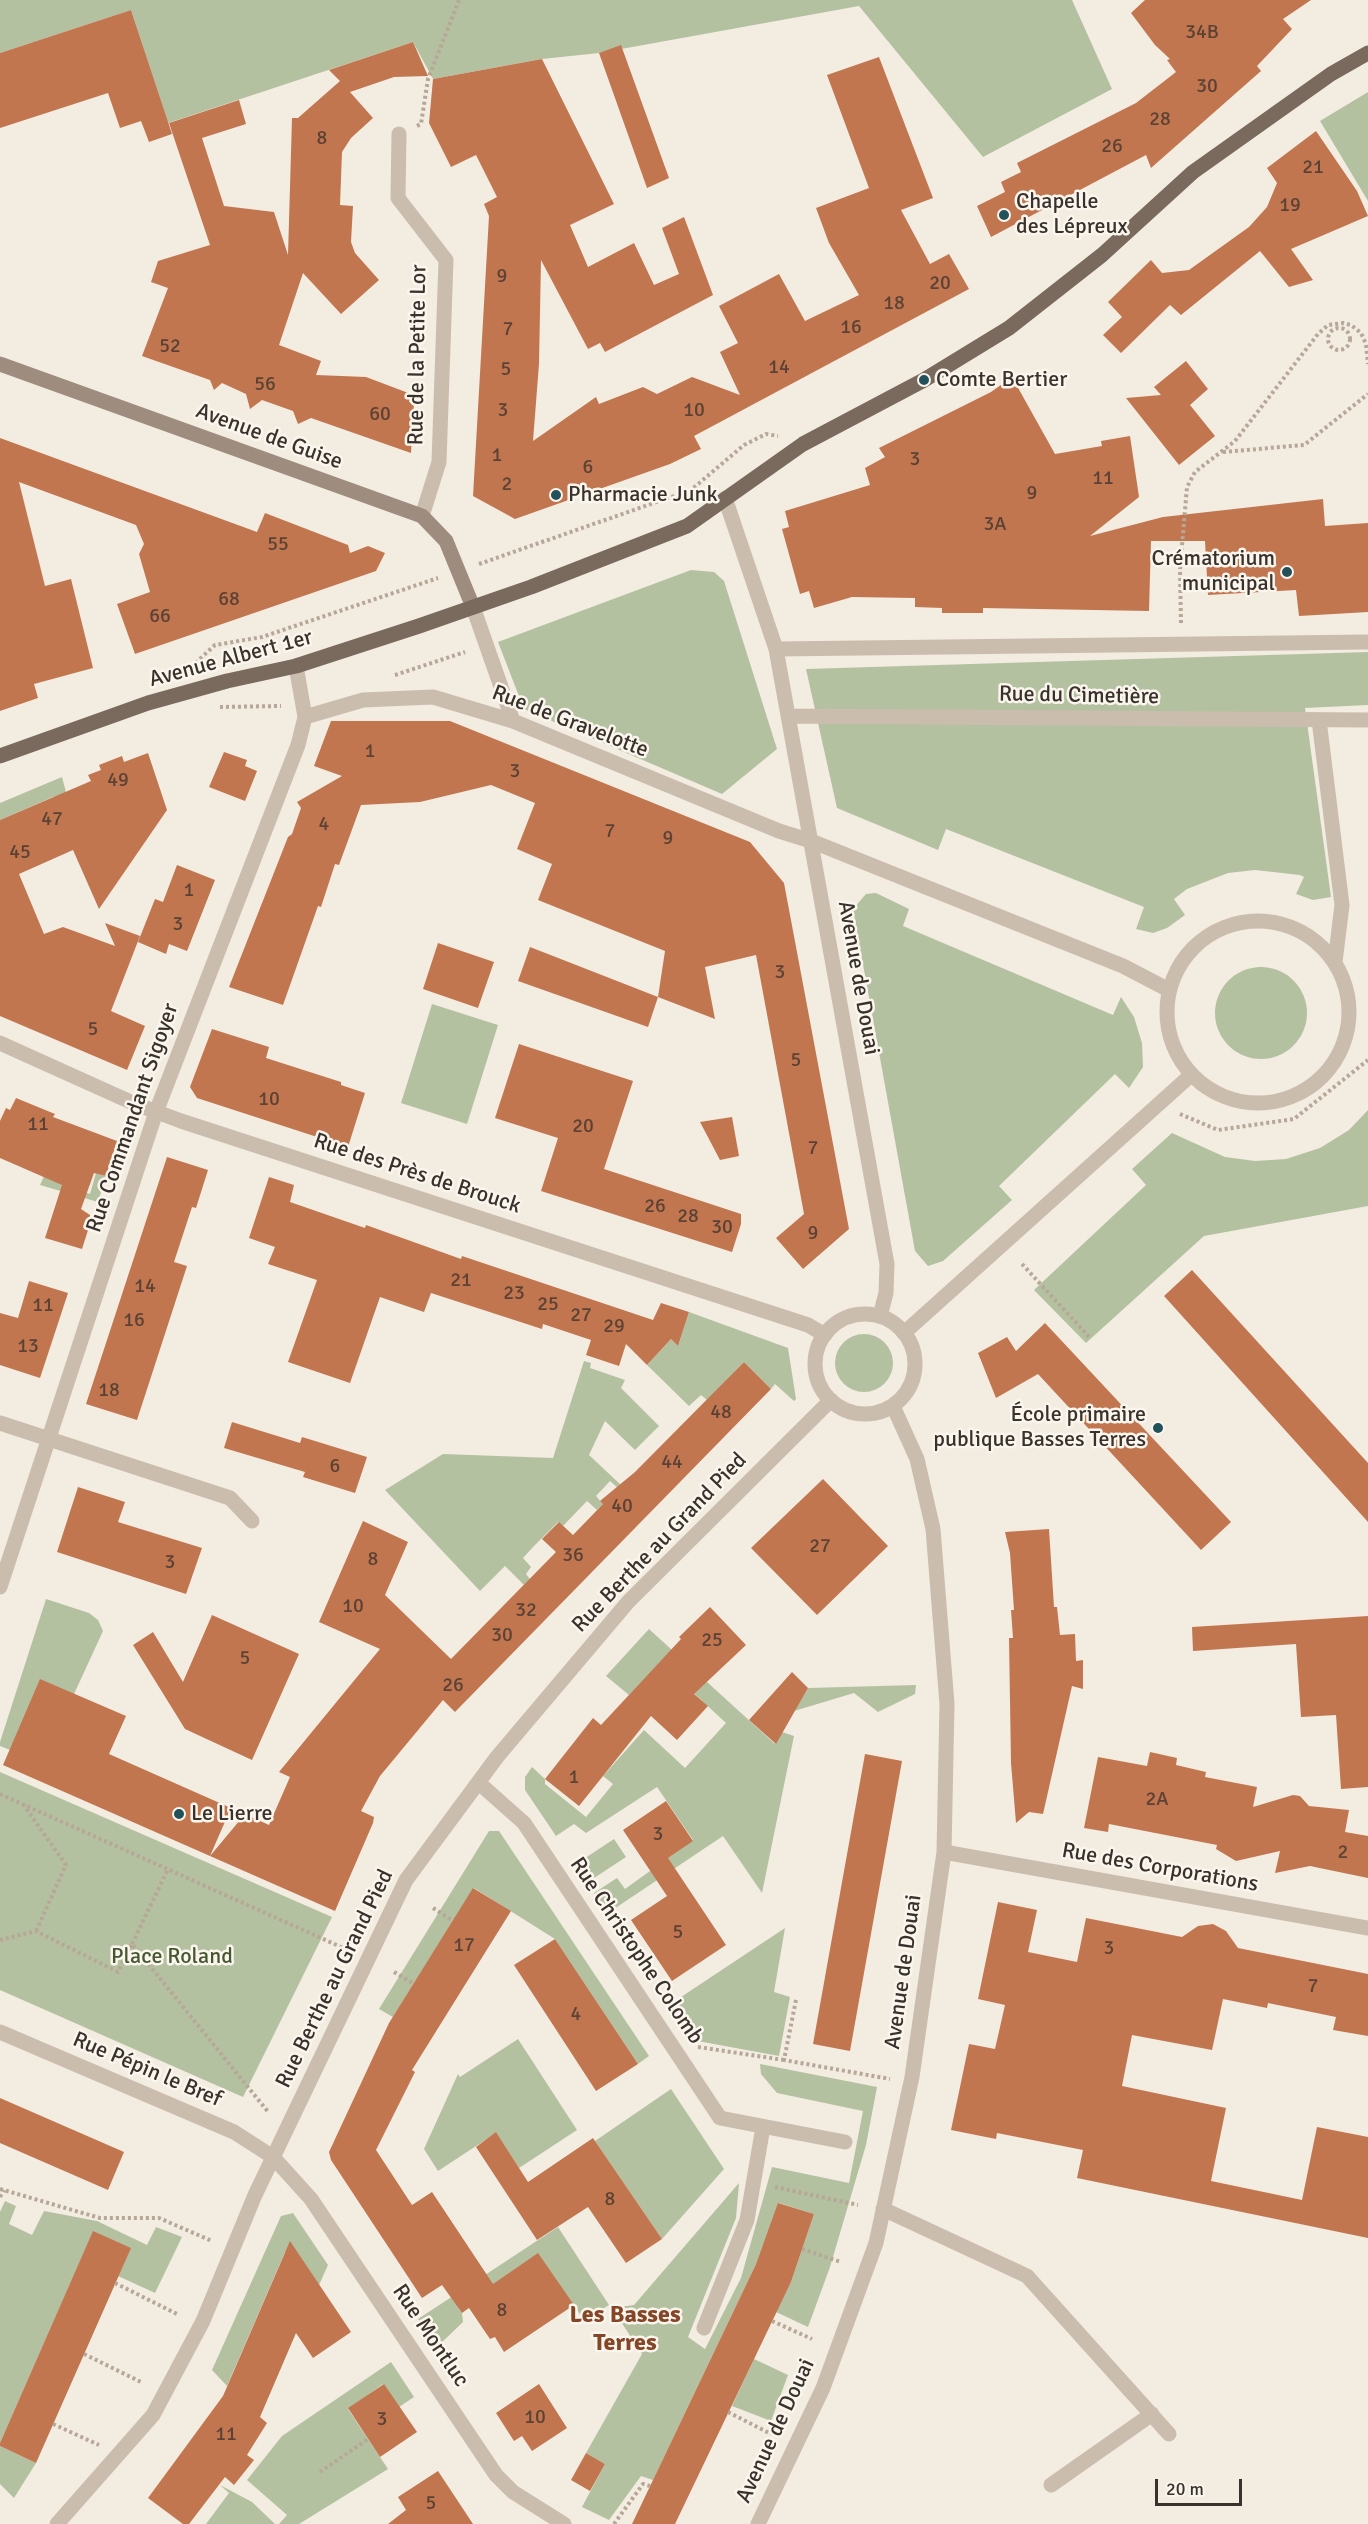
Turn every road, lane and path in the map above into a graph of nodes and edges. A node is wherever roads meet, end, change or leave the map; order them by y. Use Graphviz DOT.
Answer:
graph roads {
  1 [pos="459,0"];
  2 [pos="1368,53"];
  3 [pos="399,134"];
  4 [pos="1338,326"];
  5 [pos="0,364"];
  6 [pos="1368,364"];
  7 [pos="1368,394"];
  8 [pos="803,444"];
  9 [pos="1223,452"];
  10 [pos="725,498"];
  11 [pos="422,516"];
  12 [pos="459,570"];
  13 [pos="474,607"];
  14 [pos="1181,633"];
  15 [pos="1368,642"];
  16 [pos="776,649"];
  17 [pos="296,666"];
  18 [pos="166,698"];
  19 [pos="789,716"];
  20 [pos="305,717"];
  21 [pos="513,720"];
  22 [pos="1319,720"];
  23 [pos="1368,720"];
  24 [pos="0,756"];
  25 [pos="811,841"];
  26 [pos="1335,962"];
  27 [pos="1169,990"];
  28 [pos="0,1043"];
  29 [pos="1368,1060"];
  30 [pos="1191,1075"];
  31 [pos="1157,1104"];
  32 [pos="156,1112"];
  33 [pos="1022,1264"];
  34 [pos="880,1316"];
  35 [pos="904,1333"];
  36 [pos="825,1335"];
  37 [pos="1091,1339"];
  38 [pos="831,1400"];
  39 [pos="893,1406"];
  40 [pos="0,1424"];
  41 [pos="48,1441"];
  42 [pos="252,1521"];
  43 [pos="0,1587"];
  44 [pos="479,1783"];
  45 [pos="0,1794"];
  46 [pos="22,1804"];
  47 [pos="944,1852"];
  48 [pos="168,1869"];
  49 [pos="433,1908"];
  50 [pos="453,1921"];
  51 [pos="1368,1929"];
  52 [pos="36,1931"];
  53 [pos="0,1940"];
  54 [pos="132,1944"];
  55 [pos="351,1951"];
  56 [pos="394,1972"];
  57 [pos="414,1984"];
  58 [pos="796,2000"];
  59 [pos="0,2032"];
  60 [pos="692,2046"];
  61 [pos="784,2060"];
  62 [pos="890,2079"];
  63 [pos="269,2113"];
  64 [pos="763,2127"];
  65 [pos="845,2142"];
  66 [pos="273,2157"];
  67 [pos="753,2186"];
  68 [pos="2,2190"];
  69 [pos="0,2197"];
  70 [pos="858,2205"];
  71 [pos="883,2209"];
  72 [pos="213,2241"];
  73 [pos="802,2249"];
  74 [pos="841,2262"];
  75 [pos="115,2283"];
  76 [pos="179,2315"];
  77 [pos="772,2321"];
  78 [pos="704,2328"];
  79 [pos="812,2339"];
  80 [pos="84,2354"];
  81 [pos="143,2383"];
  82 [pos="728,2412"];
  83 [pos="1152,2414"];
  84 [pos="53,2424"];
  85 [pos="771,2434"];
  86 [pos="1169,2434"];
  87 [pos="369,2439"];
  88 [pos="99,2445"];
  89 [pos="320,2472"];
  90 [pos="1051,2485"];
  91 [pos="650,2486"];
  92 [pos="57,2524"];
  93 [pos="564,2524"];
  94 [pos="614,2524"];
  95 [pos="758,2524"];
  1 -- 3 [label="path"];
  2 -- 8 [label="main road, Avenue Albert 1er"];
  3 -- 11 [label="street, Rue de la Petite Lor"];
  4 -- 4 [label="path"];
  4 -- 6 [label="path"];
  4 -- 9 [label="path"];
  5 -- 11 [label="street, Avenue de Guise"];
  7 -- 9 [label="path"];
  8 -- 10 [label="main road, Avenue Albert 1er"];
  8 -- 12 [label="path"];
  9 -- 14 [label="path"];
  10 -- 13 [label="main road, Avenue Albert 1er"];
  10 -- 16 [label="street, Avenue de Douai"];
  11 -- 12 [label="street, Avenue de Guise"];
  12 -- 13 [label="street, Avenue de Guise"];
  12 -- 18 [label="path"];
  13 -- 17 [label="main road, Avenue Albert 1er"];
  13 -- 21 [label="street"];
  15 -- 16 [label="street"];
  16 -- 19 [label="street, Avenue de Douai"];
  17 -- 18 [label="main road, Avenue Albert 1er"];
  17 -- 20 [label="street, Rue Commandant Sigoyer"];
  18 -- 24 [label="main road, Avenue Albert 1er"];
  19 -- 22 [label="street, Rue du Cimetière"];
  19 -- 25 [label="street, Avenue de Douai"];
  20 -- 21 [label="street, Rue de Gravelotte"];
  20 -- 32 [label="street, Rue Commandant Sigoyer"];
  21 -- 25 [label="street, Rue de Gravelotte"];
  22 -- 23 [label="street, Rue du Cimetière"];
  22 -- 26 [label="street"];
  25 -- 27 [label="street, Rue de Gravelotte"];
  25 -- 34 [label="street, Avenue de Douai"];
  26 -- 27 [label="street"];
  26 -- 30 [label="street"];
  27 -- 30 [label="street"];
  28 -- 32 [label="street, Rue des Près de Brouck"];
  29 -- 31 [label="path"];
  30 -- 31 [label="street"];
  31 -- 35 [label="street"];
  32 -- 36 [label="street, Rue des Près de Brouck"];
  32 -- 41 [label="street, Rue Commandant Sigoyer"];
  33 -- 37 [label="path"];
  34 -- 35 [label="street"];
  34 -- 36 [label="street"];
  35 -- 39 [label="street"];
  36 -- 38 [label="street"];
  38 -- 39 [label="street"];
  38 -- 44 [label="street, Rue Berthe au Grand Pied"];
  39 -- 47 [label="street, Avenue de Douai"];
  40 -- 41 [label="street"];
  41 -- 42 [label="street"];
  41 -- 43 [label="street, Rue Commandant Sigoyer"];
  44 -- 64 [label="street, Rue Christophe Colomb"];
  44 -- 66 [label="street, Rue Berthe au Grand Pied"];
  45 -- 46 [label="path"];
  46 -- 48 [label="path"];
  46 -- 52 [label="path"];
  47 -- 51 [label="street, Rue des Corporations"];
  47 -- 71 [label="street, Avenue de Douai"];
  48 -- 54 [label="path"];
  48 -- 55 [label="path"];
  49 -- 50 [label="path"];
  52 -- 53 [label="path"];
  52 -- 54 [label="path"];
  54 -- 63 [label="path"];
  56 -- 57 [label="path"];
  58 -- 61 [label="path"];
  59 -- 66 [label="street, Rue Pépin le Bref"];
  60 -- 61 [label="path"];
  61 -- 62 [label="path"];
  64 -- 65 [label="street, Rue Christophe Colomb"];
  64 -- 67 [label="street"];
  66 -- 92 [label="street, Rue Berthe au Grand Pied"];
  66 -- 93 [label="street, Rue Montluc"];
  67 -- 70 [label="path"];
  67 -- 78 [label="street"];
  68 -- 69 [label="path"];
  68 -- 72 [label="path"];
  71 -- 83 [label="street"];
  71 -- 95 [label="street, Avenue de Douai"];
  73 -- 74 [label="path"];
  75 -- 76 [label="path"];
  77 -- 79 [label="path"];
  80 -- 81 [label="path"];
  82 -- 85 [label="path"];
  83 -- 86 [label="street"];
  83 -- 90 [label="street"];
  84 -- 88 [label="path"];
  87 -- 89 [label="path"];
  91 -- 94 [label="path"];
}
